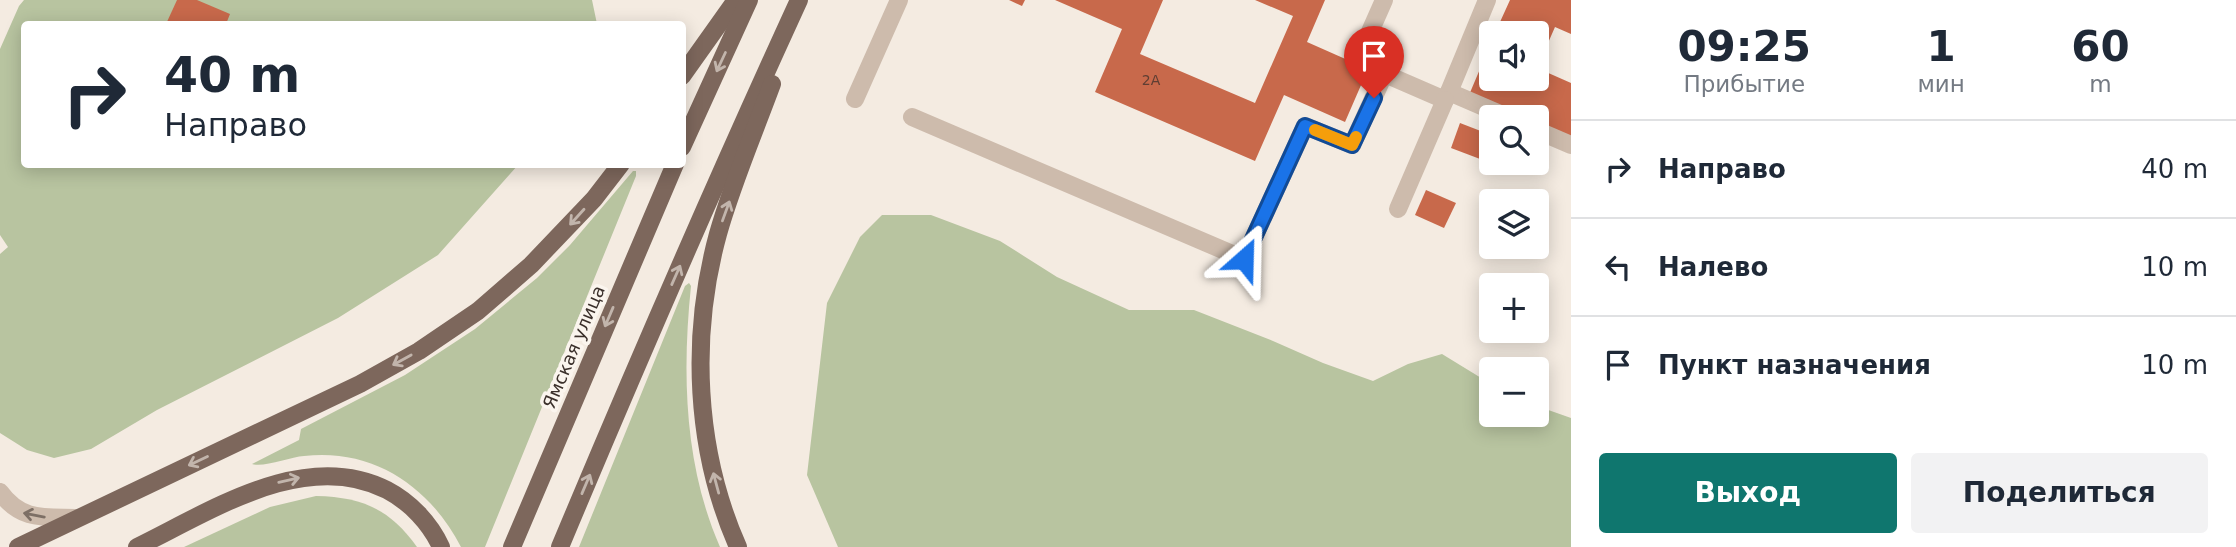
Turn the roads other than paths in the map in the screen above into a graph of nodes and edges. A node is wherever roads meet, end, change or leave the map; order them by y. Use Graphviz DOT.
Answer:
graph roads {
  1 [pos="736,0"];
  2 [pos="749,0"];
  3 [pos="800,0"];
  4 [pos="899,0"];
  5 [pos="1384,0"];
  6 [pos="1488,0"];
  7 [pos="686,70"];
  8 [pos="1385,75"];
  9 [pos="1447,96"];
  10 [pos="855,99"];
  11 [pos="1479,107"];
  12 [pos="912,117"];
  13 [pos="1549,136"];
  14 [pos="686,139"];
  15 [pos="1571,145"];
  16 [pos="618,168"];
  17 [pos="673,168"];
  18 [pos="1398,209"];
  19 [pos="0,492"];
  20 [pos="76,518"];
  21 [pos="18,547"];
  22 [pos="137,547"];
  23 [pos="440,547"];
  24 [pos="512,547"];
  25 [pos="560,547"];
  26 [pos="738,547"];
  1 -- 7 [label="main road"];
  2 -- 14 [label="main road, one-way"];
  25 -- 3 [label="main road, one-way"];
  26 -- 3 [label="main road, one-way"];
  4 -- 10 [label="lane"];
  5 -- 8 [label="lane"];
  6 -- 9 [label="lane"];
  8 -- 9 [label="lane"];
  8 -- 12 [label="lane"];
  9 -- 11 [label="lane"];
  9 -- 18 [label="lane"];
  13 -- 15 [label="lane"];
  16 -- 20 [label="main road, one-way"];
  17 -- 24 [label="main road, Ямская улица, one-way"];
  20 -- 19 [label="lane, one-way"];
  20 -- 21 [label="main road"];
  22 -- 23 [label="main road, one-way"];
}
